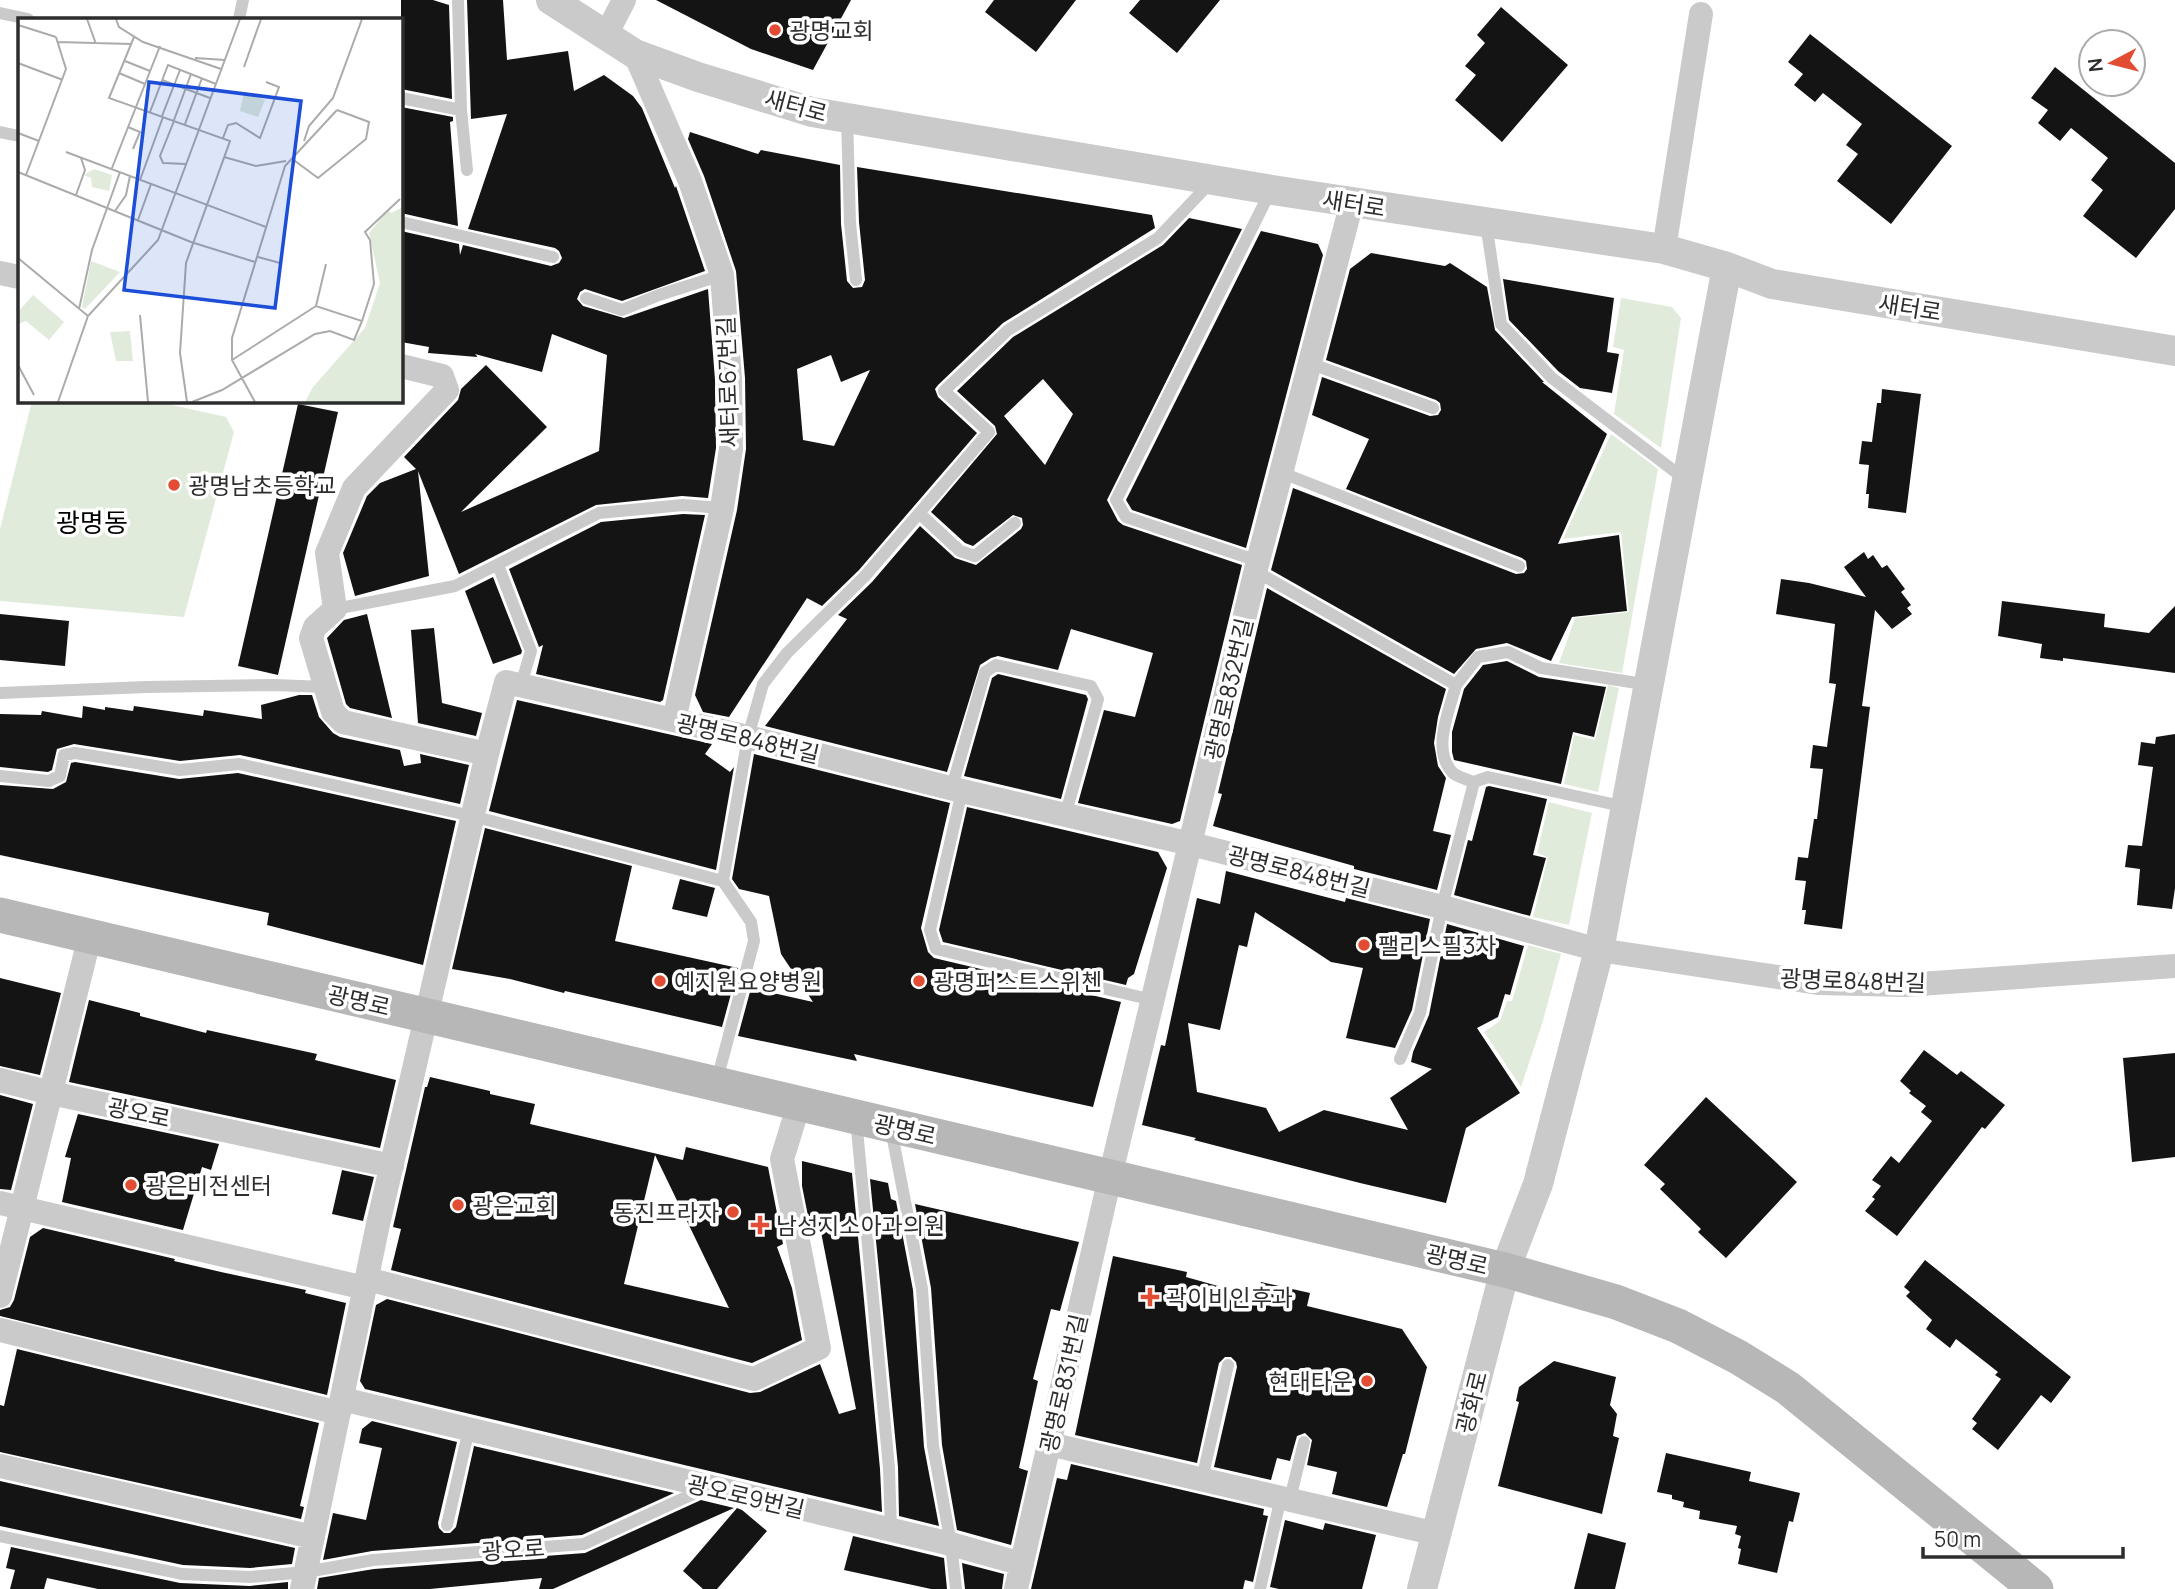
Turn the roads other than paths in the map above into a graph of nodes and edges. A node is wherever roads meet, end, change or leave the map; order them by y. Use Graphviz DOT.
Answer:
graph roads {
  1 [pos="243,0"];
  2 [pos="458,0"];
  3 [pos="551,0"];
  4 [pos="624,0"];
  5 [pos="1702,7"];
  6 [pos="0,13"];
  7 [pos="23,18"];
  8 [pos="239,18"];
  9 [pos="606,35"];
  10 [pos="635,54"];
  11 [pos="402,98"];
  12 [pos="461,110"];
  13 [pos="847,118"];
  14 [pos="0,132"];
  15 [pos="18,136"];
  16 [pos="467,170"];
  17 [pos="1213,180"];
  18 [pos="1272,190"];
  19 [pos="1352,202"];
  20 [pos="402,222"];
  21 [pos="1486,223"];
  22 [pos="1664,249"];
  23 [pos="553,257"];
  24 [pos="1727,267"];
  25 [pos="0,273"];
  26 [pos="722,275"];
  27 [pos="18,277"];
  28 [pos="856,280"];
  29 [pos="586,298"];
  30 [pos="2175,351"];
  31 [pos="1309,363"];
  32 [pos="402,366"];
  33 [pos="1433,408"];
  34 [pos="1280,472"];
  35 [pos="1687,481"];
  36 [pos="722,508"];
  37 [pos="919,513"];
  38 [pos="1015,523"];
  39 [pos="498,565"];
  40 [pos="1257,566"];
  41 [pos="1519,566"];
  42 [pos="335,609"];
  43 [pos="521,685"];
  44 [pos="1456,685"];
  45 [pos="1650,685"];
  46 [pos="326,687"];
  47 [pos="0,693"];
  48 [pos="674,720"];
  49 [pos="748,737"];
  50 [pos="486,754"];
  51 [pos="0,776"];
  52 [pos="1474,782"];
  53 [pos="957,789"];
  54 [pos="1626,807"];
  55 [pos="472,816"];
  56 [pos="1065,816"];
  57 [pos="1191,844"];
  58 [pos="723,881"];
  59 [pos="1442,907"];
  60 [pos="0,915"];
  61 [pos="90,936"];
  62 [pos="1599,950"];
  63 [pos="2175,966"];
  64 [pos="1153,1000"];
  65 [pos="428,1016"];
  66 [pos="1400,1059"];
  67 [pos="0,1080"];
  68 [pos="716,1084"];
  69 [pos="51,1093"];
  70 [pos="799,1104"];
  71 [pos="856,1117"];
  72 [pos="890,1125"];
  73 [pos="392,1166"];
  74 [pos="1110,1177"];
  75 [pos="11,1205"];
  76 [pos="1505,1270"];
  77 [pos="366,1283"];
  78 [pos="0,1296"];
  79 [pos="0,1330"];
  80 [pos="1228,1365"];
  81 [pos="341,1406"];
  82 [pos="469,1429"];
  83 [pos="1304,1442"];
  84 [pos="1049,1444"];
  85 [pos="0,1466"];
  86 [pos="1202,1479"];
  87 [pos="709,1487"];
  88 [pos="1286,1498"];
  89 [pos="447,1525"];
  90 [pos="891,1531"];
  91 [pos="1437,1534"];
  92 [pos="0,1536"];
  93 [pos="313,1537"];
  94 [pos="951,1544"];
  95 [pos="1022,1564"];
  96 [pos="304,1580"];
  97 [pos="956,1589"];
  98 [pos="1016,1589"];
  99 [pos="1260,1589"];
  100 [pos="1422,1589"];
  101 [pos="2036,1589"];
  1 -- 8 [label="lane"];
  2 -- 12 [label="lane"];
  3 -- 9 [label="street, 새터로"];
  4 -- 9 [label="street"];
  5 -- 22 [label="street"];
  6 -- 7 [label="lane"];
  9 -- 10 [label="street, 새터로"];
  10 -- 13 [label="street, 새터로"];
  10 -- 26 [label="street, 새터로67번길"];
  11 -- 12 [label="lane"];
  12 -- 16 [label="lane"];
  13 -- 17 [label="street, 새터로"];
  13 -- 28 [label="lane"];
  14 -- 15 [label="lane"];
  17 -- 18 [label="street, 새터로"];
  17 -- 37 [label="lane"];
  18 -- 19 [label="street, 새터로"];
  18 -- 40 [label="lane"];
  19 -- 21 [label="street, 새터로"];
  19 -- 31 [label="street, 광명로832번길"];
  20 -- 23 [label="lane"];
  21 -- 22 [label="street, 새터로"];
  21 -- 35 [label="lane"];
  22 -- 24 [label="street, 새터로"];
  24 -- 30 [label="street, 새터로"];
  24 -- 35 [label="street, 광화로"];
  25 -- 27 [label="street"];
  26 -- 29 [label="lane"];
  26 -- 36 [label="street, 새터로67번길"];
  31 -- 33 [label="lane"];
  31 -- 34 [label="street, 광명로832번길"];
  32 -- 42 [label="street"];
  34 -- 40 [label="street, 광명로832번길"];
  34 -- 41 [label="lane"];
  35 -- 45 [label="street, 광화로"];
  36 -- 39 [label="lane"];
  36 -- 48 [label="street, 새터로67번길"];
  37 -- 38 [label="lane"];
  37 -- 49 [label="lane"];
  39 -- 42 [label="lane"];
  39 -- 43 [label="lane"];
  40 -- 44 [label="lane"];
  40 -- 57 [label="street, 광명로832번길"];
  42 -- 46 [label="street"];
  43 -- 48 [label="street, 광명로848번길"];
  43 -- 50 [label="street"];
  44 -- 45 [label="lane"];
  44 -- 52 [label="lane"];
  45 -- 54 [label="street, 광화로"];
  46 -- 47 [label="lane"];
  46 -- 50 [label="street"];
  48 -- 49 [label="street, 광명로848번길"];
  49 -- 53 [label="street, 광명로848번길"];
  49 -- 58 [label="lane"];
  50 -- 55 [label="street"];
  51 -- 55 [label="lane"];
  52 -- 54 [label="lane"];
  52 -- 59 [label="lane"];
  53 -- 56 [label="street, 광명로848번길"];
  53 -- 56 [label="lane"];
  53 -- 64 [label="lane"];
  54 -- 62 [label="street, 광화로"];
  55 -- 58 [label="lane"];
  55 -- 65 [label="street"];
  56 -- 57 [label="street, 광명로848번길"];
  57 -- 59 [label="street, 광명로848번길"];
  57 -- 64 [label="street, 광명로832번길"];
  58 -- 68 [label="lane"];
  59 -- 62 [label="street, 광명로848번길"];
  59 -- 66 [label="lane"];
  60 -- 61 [label="main road, 광명로"];
  61 -- 65 [label="main road, 광명로"];
  61 -- 69 [label="street"];
  62 -- 63 [label="street, 광명로848번길"];
  62 -- 76 [label="street, 광화로"];
  64 -- 74 [label="street, 광명로832번길"];
  65 -- 68 [label="main road, 광명로"];
  65 -- 73 [label="street"];
  67 -- 69 [label="street, 광오로"];
  68 -- 70 [label="main road, 광명로"];
  69 -- 73 [label="street, 광오로"];
  69 -- 75 [label="street"];
  70 -- 71 [label="main road, 광명로"];
  70 -- 77 [label="street"];
  71 -- 72 [label="main road, 광명로"];
  71 -- 90 [label="lane"];
  72 -- 74 [label="main road, 광명로"];
  72 -- 94 [label="lane"];
  73 -- 77 [label="street"];
  74 -- 76 [label="main road, 광명로"];
  74 -- 84 [label="street, 광명로831번길"];
  75 -- 77 [label="street"];
  75 -- 78 [label="street"];
  76 -- 91 [label="street, 광화로"];
  76 -- 101 [label="main road, 광명로"];
  77 -- 81 [label="street"];
  79 -- 81 [label="street"];
  80 -- 86 [label="lane"];
  81 -- 82 [label="street, 광오로9번길"];
  81 -- 93 [label="street"];
  82 -- 87 [label="street, 광오로9번길"];
  82 -- 89 [label="lane"];
  83 -- 88 [label="lane"];
  84 -- 86 [label="street"];
  84 -- 95 [label="street, 광명로831번길"];
  85 -- 93 [label="street"];
  86 -- 88 [label="street"];
  87 -- 90 [label="street, 광오로9번길"];
  87 -- 96 [label="lane, 광오로"];
  88 -- 91 [label="street"];
  88 -- 99 [label="lane"];
  90 -- 94 [label="street, 광오로9번길"];
  91 -- 100 [label="street, 광화로"];
  92 -- 96 [label="lane, 광오로"];
  93 -- 96 [label="street"];
  94 -- 95 [label="street, 광오로9번길"];
  94 -- 97 [label="lane"];
  95 -- 98 [label="street, 광명로831번길"];
}
